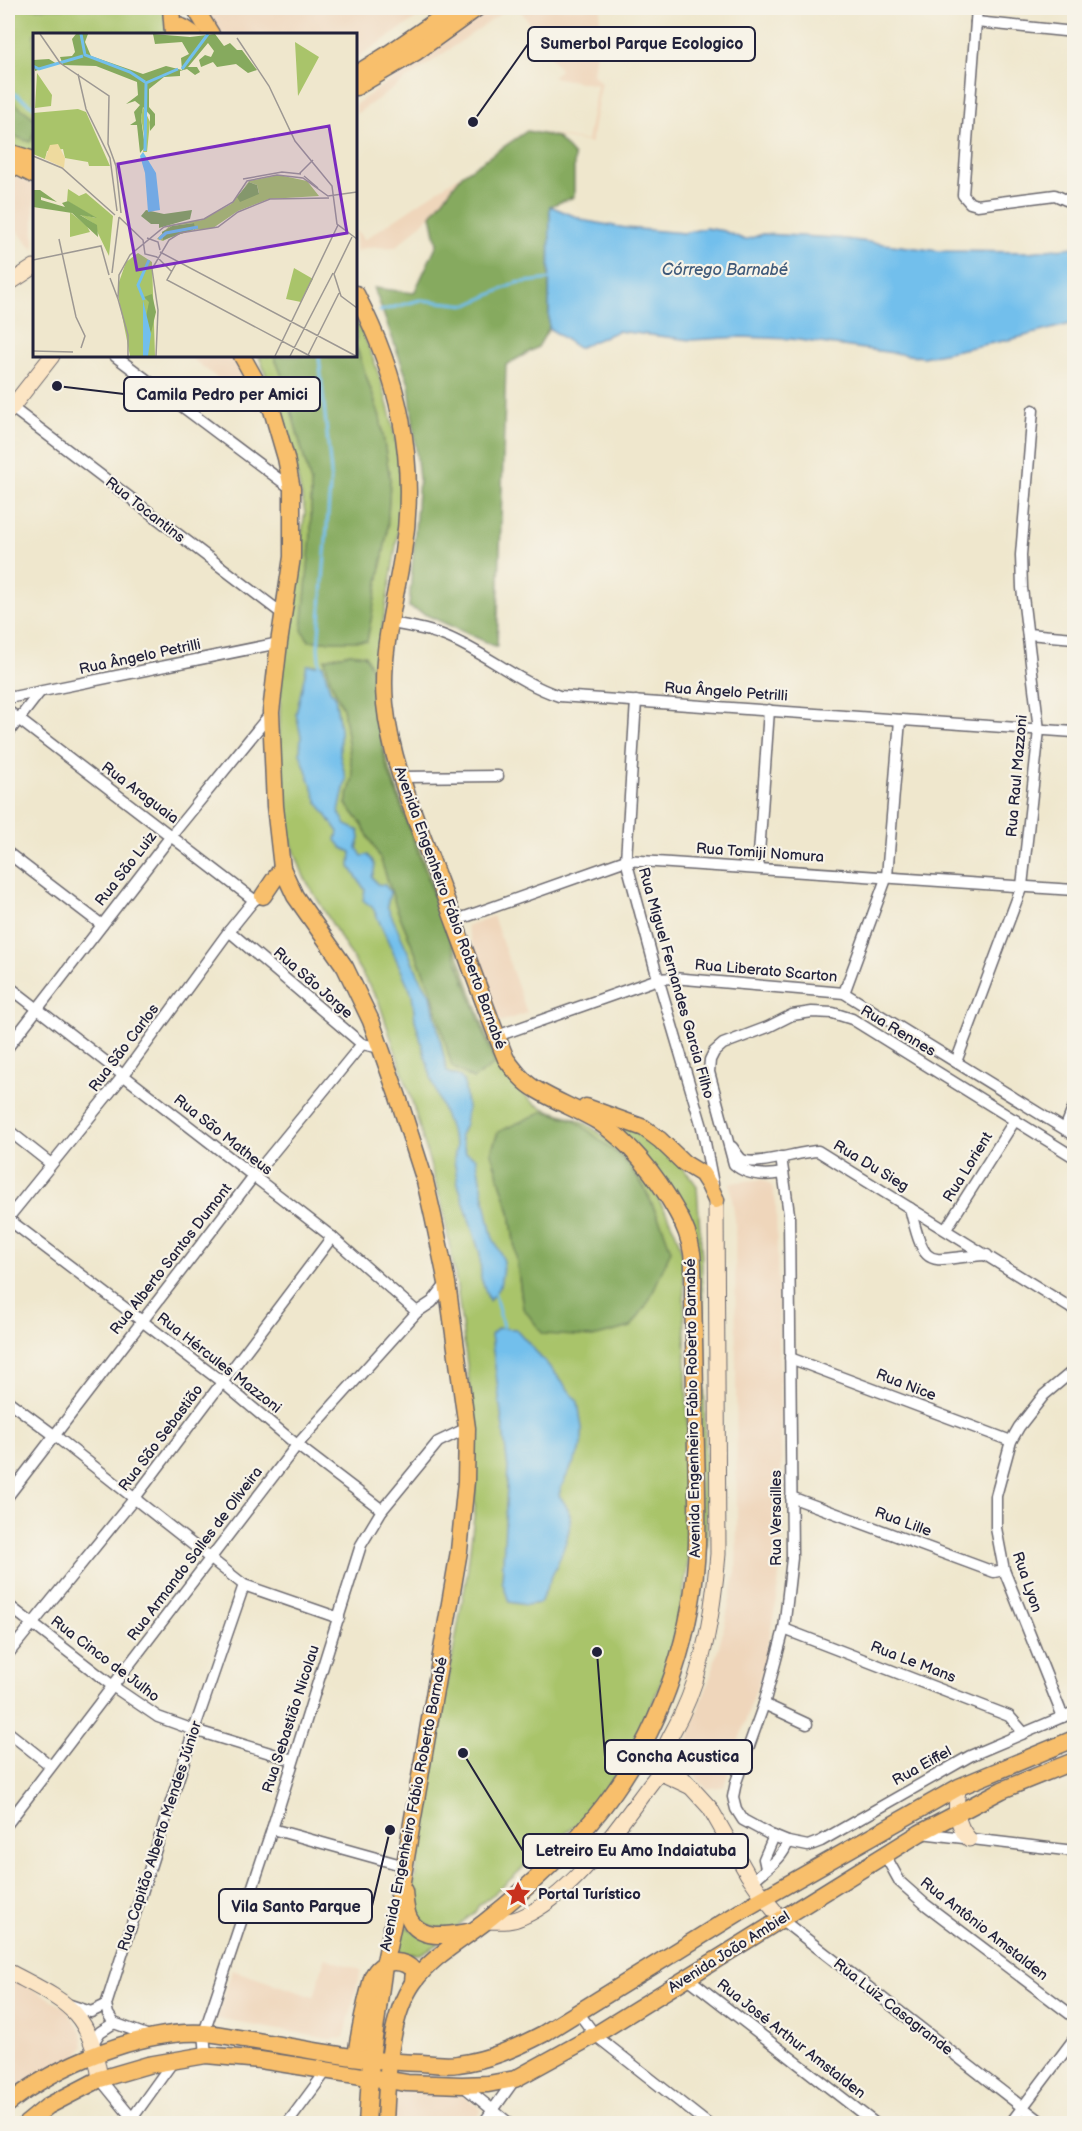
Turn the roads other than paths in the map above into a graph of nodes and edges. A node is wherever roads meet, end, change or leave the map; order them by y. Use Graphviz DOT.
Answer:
graph roads {
  1 [pos="195,8"];
  2 [pos="455,8"];
  3 [pos="477,8"];
  4 [pos="977,8"];
  5 [pos="172,22"];
  6 [pos="976,22"];
  7 [pos="1074,32"];
  8 [pos="191,33"];
  9 [pos="210,33"];
  10 [pos="357,73"];
  11 [pos="357,86"];
  12 [pos="8,152"];
  13 [pos="33,160"];
  14 [pos="8,162"];
  15 [pos="33,174"];
  16 [pos="1066,200"];
  17 [pos="33,268"];
  18 [pos="8,284"];
  19 [pos="358,300"];
  20 [pos="51,357"];
  21 [pos="116,357"];
  22 [pos="243,357"];
  23 [pos="256,357"];
  24 [pos="9,408"];
  25 [pos="1033,410"];
  26 [pos="272,411"];
  27 [pos="292,489"];
  28 [pos="284,615"];
  29 [pos="391,623"];
  30 [pos="1028,634"];
  31 [pos="1074,638"];
  32 [pos="279,643"];
  33 [pos="39,693"];
  34 [pos="8,698"];
  35 [pos="636,701"];
  36 [pos="769,710"];
  37 [pos="8,711"];
  38 [pos="271,712"];
  39 [pos="19,719"];
  40 [pos="900,720"];
  41 [pos="1039,730"];
  42 [pos="1074,732"];
  43 [pos="8,733"];
  44 [pos="498,776"];
  45 [pos="401,777"];
  46 [pos="171,836"];
  47 [pos="8,853"];
  48 [pos="626,860"];
  49 [pos="282,868"];
  50 [pos="758,868"];
  51 [pos="888,876"];
  52 [pos="1022,886"];
  53 [pos="1074,890"];
  54 [pos="295,896"];
  55 [pos="259,898"];
  56 [pos="454,921"];
  57 [pos="102,925"];
  58 [pos="229,931"];
  59 [pos="658,979"];
  60 [pos="8,986"];
  61 [pos="844,993"];
  62 [pos="37,1008"];
  63 [pos="497,1036"];
  64 [pos="362,1044"];
  65 [pos="8,1047"];
  66 [pos="381,1048"];
  67 [pos="956,1062"];
  68 [pos="123,1076"];
  69 [pos="556,1100"];
  70 [pos="1074,1106"];
  71 [pos="1015,1120"];
  72 [pos="8,1130"];
  73 [pos="1070,1132"];
  74 [pos="728,1142"];
  75 [pos="781,1157"];
  76 [pos="1074,1157"];
  77 [pos="51,1164"];
  78 [pos="783,1173"];
  79 [pos="253,1177"];
  80 [pos="716,1200"];
  81 [pos="910,1208"];
  82 [pos="8,1218"];
  83 [pos="946,1229"];
  84 [pos="332,1237"];
  85 [pos="988,1255"];
  86 [pos="447,1283"];
  87 [pos="1074,1310"];
  88 [pos="417,1312"];
  89 [pos="142,1321"];
  90 [pos="790,1358"];
  91 [pos="1074,1370"];
  92 [pos="222,1382"];
  93 [pos="8,1401"];
  94 [pos="467,1428"];
  95 [pos="54,1436"];
  96 [pos="1011,1441"];
  97 [pos="297,1444"];
  98 [pos="8,1496"];
  99 [pos="791,1497"];
  100 [pos="134,1499"];
  101 [pos="382,1510"];
  102 [pos="211,1558"];
  103 [pos="1004,1570"];
  104 [pos="244,1585"];
  105 [pos="8,1605"];
  106 [pos="339,1618"];
  107 [pos="31,1622"];
  108 [pos="784,1629"];
  109 [pos="8,1654"];
  110 [pos="114,1687"];
  111 [pos="764,1704"];
  112 [pos="1074,1713"];
  113 [pos="1063,1717"];
  114 [pos="807,1724"];
  115 [pos="194,1730"];
  116 [pos="8,1732"];
  117 [pos="1024,1733"];
  118 [pos="1074,1739"];
  119 [pos="293,1760"];
  120 [pos="1074,1761"];
  121 [pos="664,1764"];
  122 [pos="51,1766"];
  123 [pos="958,1787"];
  124 [pos="957,1814"];
  125 [pos="8,1823"];
  126 [pos="272,1829"];
  127 [pos="879,1832"];
  128 [pos="921,1833"];
  129 [pos="774,1836"];
  130 [pos="969,1839"];
  131 [pos="788,1842"];
  132 [pos="1074,1851"];
  133 [pos="885,1854"];
  134 [pos="766,1868"];
  135 [pos="404,1873"];
  136 [pos="753,1881"];
  137 [pos="782,1888"];
  138 [pos="764,1898"];
  139 [pos="782,1920"];
  140 [pos="486,1922"];
  141 [pos="471,1932"];
  142 [pos="384,1966"];
  143 [pos="8,1971"];
  144 [pos="688,1977"];
  145 [pos="413,1982"];
  146 [pos="64,2002"];
  147 [pos="106,2005"];
  148 [pos="578,2012"];
  149 [pos="1074,2018"];
  150 [pos="114,2023"];
  151 [pos="204,2033"];
  152 [pos="594,2035"];
  153 [pos="152,2038"];
  154 [pos="1074,2039"];
  155 [pos="95,2049"];
  156 [pos="206,2055"];
  157 [pos="363,2058"];
  158 [pos="174,2060"];
  159 [pos="389,2062"];
  160 [pos="327,2070"];
  161 [pos="369,2078"];
  162 [pos="100,2079"];
  163 [pos="514,2079"];
  164 [pos="387,2081"];
  165 [pos="462,2085"];
  166 [pos="8,2104"];
  167 [pos="1023,2107"];
  168 [pos="493,2111"];
  169 [pos="132,2122"];
  170 [pos="26,2124"];
  171 [pos="287,2124"];
  172 [pos="367,2124"];
  173 [pos="385,2124"];
  174 [pos="483,2124"];
  175 [pos="510,2124"];
  176 [pos="708,2124"];
  177 [pos="876,2124"];
  178 [pos="1010,2124"];
  179 [pos="1044,2124"];
  1 -- 9 [label="main road"];
  2 -- 10 [label="main road"];
  3 -- 11 [label="main road"];
  4 -- 6 [label="street"];
  5 -- 8 [label="main road"];
  6 -- 7 [label="street"];
  6 -- 16 [label="street"];
  12 -- 13 [label="main road"];
  14 -- 15 [label="main road"];
  17 -- 18 [label="street"];
  19 -- 29 [label="main road, Avenida Engenheiro Fábio Roberto Barnabé"];
  20 -- 24 [label="street"];
  21 -- 27 [label="street"];
  22 -- 26 [label="main road, Avenida Engenheiro Fábio Roberto Barnabé"];
  23 -- 26 [label="main road"];
  24 -- 28 [label="street, Rua Tocantins"];
  25 -- 30 [label="street, Rua Raul Mazzoni"];
  26 -- 27 [label="main road, Avenida Engenheiro Fábio Roberto Barnabé"];
  27 -- 28 [label="main road, Avenida Engenheiro Fábio Roberto Barnabé"];
  28 -- 32 [label="main road, Avenida Engenheiro Fábio Roberto Barnabé"];
  29 -- 35 [label="street, Rua Ângelo Petrilli"];
  29 -- 45 [label="main road, Avenida Engenheiro Fábio Roberto Barnabé"];
  30 -- 31 [label="street"];
  30 -- 41 [label="street, Rua Raul Mazzoni"];
  32 -- 33 [label="street, Rua Ângelo Petrilli"];
  32 -- 38 [label="main road, Avenida Engenheiro Fábio Roberto Barnabé"];
  33 -- 34 [label="street, Rua Ângelo Petrilli"];
  33 -- 39 [label="street"];
  35 -- 36 [label="street, Rua Ângelo Petrilli"];
  35 -- 48 [label="street, Rua Miguel Fernandes Garcia Filho"];
  36 -- 40 [label="street, Rua Ângelo Petrilli"];
  36 -- 50 [label="street"];
  37 -- 39 [label="street, Rua Araguaia"];
  38 -- 46 [label="street, Rua São Luiz"];
  38 -- 49 [label="main road, Avenida Engenheiro Fábio Roberto Barnabé"];
  39 -- 43 [label="street"];
  39 -- 46 [label="street, Rua Araguaia"];
  40 -- 41 [label="street, Rua Ângelo Petrilli"];
  40 -- 51 [label="street"];
  41 -- 42 [label="street, Rua Ângelo Petrilli"];
  41 -- 52 [label="street, Rua Raul Mazzoni"];
  44 -- 45 [label="street"];
  45 -- 56 [label="main road, Avenida Engenheiro Fábio Roberto Barnabé"];
  46 -- 55 [label="street, Rua Araguaia"];
  46 -- 57 [label="street, Rua São Luiz"];
  47 -- 57 [label="street"];
  48 -- 50 [label="street, Rua Tomiji Nomura"];
  48 -- 56 [label="street, Rua Tomiji Nomura"];
  48 -- 59 [label="street, Rua Miguel Fernandes Garcia Filho"];
  49 -- 54 [label="main road, Avenida Engenheiro Fábio Roberto Barnabé"];
  49 -- 55 [label="main road"];
  50 -- 51 [label="street, Rua Tomiji Nomura"];
  51 -- 52 [label="street, Rua Tomiji Nomura"];
  51 -- 61 [label="street"];
  52 -- 53 [label="street, Rua Tomiji Nomura"];
  52 -- 67 [label="street, Rua Raul Mazzoni"];
  54 -- 55 [label="main road"];
  54 -- 66 [label="main road, Avenida Engenheiro Fábio Roberto Barnabé"];
  55 -- 58 [label="street, Rua São Carlos"];
  56 -- 63 [label="main road, Avenida Engenheiro Fábio Roberto Barnabé"];
  57 -- 62 [label="street, Rua São Luiz"];
  58 -- 64 [label="street, Rua São Jorge"];
  58 -- 68 [label="street, Rua São Carlos"];
  59 -- 61 [label="street, Rua Liberato Scarton"];
  59 -- 63 [label="street, Rua Liberato Scarton"];
  59 -- 80 [label="street, Rua Miguel Fernandes Garcia Filho"];
  60 -- 62 [label="street, Rua São Matheus"];
  61 -- 67 [label="street, Rua Liberato Scarton"];
  62 -- 65 [label="street, Rua São Luiz"];
  62 -- 68 [label="street, Rua São Matheus"];
  63 -- 69 [label="main road, Avenida Engenheiro Fábio Roberto Barnabé"];
  64 -- 66 [label="street, Rua São Jorge"];
  64 -- 79 [label="street, Rua Alberto Santos Dumont"];
  66 -- 86 [label="main road, Avenida Engenheiro Fábio Roberto Barnabé"];
  67 -- 73 [label="street, Rua Liberato Scarton"];
  68 -- 77 [label="street, Rua São Carlos"];
  68 -- 79 [label="street, Rua São Matheus"];
  69 -- 80 [label="main road"];
  69 -- 140 [label="main road, Avenida Engenheiro Fábio Roberto Barnabé"];
  70 -- 73 [label="street"];
  71 -- 74 [label="street, Rua Rennes"];
  71 -- 76 [label="street, Rua Rennes"];
  71 -- 83 [label="street, Rua Lorient"];
  72 -- 77 [label="street"];
  74 -- 75 [label="street"];
  74 -- 78 [label="street, Rua Rennes"];
  75 -- 78 [label="street, Rua Versailles"];
  75 -- 81 [label="street, Rua Du Sieg"];
  77 -- 82 [label="street, Rua São Carlos"];
  78 -- 90 [label="street, Rua Versailles"];
  79 -- 84 [label="street, Rua São Matheus"];
  79 -- 89 [label="street, Rua Alberto Santos Dumont"];
  80 -- 121 [label="street"];
  81 -- 83 [label="street, Rua Du Sieg"];
  81 -- 85 [label="street, Rua Du Sieg"];
  82 -- 89 [label="street, Rua Hércules Mazzoni"];
  83 -- 85 [label="street, Rua Du Sieg"];
  84 -- 88 [label="street, Rua São Matheus"];
  84 -- 92 [label="street, Rua São Sebastião"];
  85 -- 87 [label="street, Rua Du Sieg"];
  86 -- 88 [label="street, Rua Armando Salles de Oliveira"];
  86 -- 94 [label="main road, Avenida Engenheiro Fábio Roberto Barnabé"];
  88 -- 97 [label="street, Rua Armando Salles de Oliveira"];
  89 -- 92 [label="street, Rua Hércules Mazzoni"];
  89 -- 95 [label="street, Rua Alberto Santos Dumont"];
  90 -- 96 [label="street, Rua Nice"];
  90 -- 99 [label="street, Rua Versailles"];
  91 -- 96 [label="street, Rua Lyon"];
  92 -- 97 [label="street, Rua Hércules Mazzoni"];
  92 -- 100 [label="street, Rua São Sebastião"];
  93 -- 95 [label="street"];
  94 -- 101 [label="street, Rua Sebastião Nicolau"];
  94 -- 135 [label="main road, Avenida Engenheiro Fábio Roberto Barnabé"];
  95 -- 98 [label="street, Rua Alberto Santos Dumont"];
  95 -- 100 [label="street"];
  96 -- 103 [label="street, Rua Lyon"];
  97 -- 101 [label="street, Rua Hércules Mazzoni"];
  97 -- 102 [label="street, Rua Armando Salles de Oliveira"];
  99 -- 103 [label="street, Rua Lille"];
  99 -- 108 [label="street, Rua Versailles"];
  100 -- 102 [label="street"];
  100 -- 107 [label="street, Rua São Sebastião"];
  101 -- 106 [label="street, Rua Sebastião Nicolau"];
  102 -- 104 [label="street"];
  102 -- 110 [label="street, Rua Armando Salles de Oliveira"];
  103 -- 113 [label="street, Rua Lyon"];
  104 -- 106 [label="street"];
  104 -- 115 [label="street, Rua Capitão Alberto Mendes Júnior"];
  105 -- 107 [label="street, Rua Cinco de Julho"];
  106 -- 119 [label="street, Rua Sebastião Nicolau"];
  107 -- 109 [label="street, Rua São Sebastião"];
  107 -- 110 [label="street, Rua Cinco de Julho"];
  108 -- 111 [label="street, Rua Versailles"];
  108 -- 117 [label="street, Rua Le Mans"];
  110 -- 115 [label="street, Rua Cinco de Julho"];
  110 -- 122 [label="street, Rua Armando Salles de Oliveira"];
  111 -- 114 [label="street"];
  111 -- 129 [label="street, Rua Versailles"];
  112 -- 113 [label="street, Rua Eiffel"];
  113 -- 117 [label="street, Rua Eiffel"];
  115 -- 119 [label="street, Rua Cinco de Julho"];
  115 -- 147 [label="street, Rua Capitão Alberto Mendes Júnior"];
  116 -- 122 [label="street"];
  117 -- 131 [label="street, Rua Eiffel"];
  118 -- 123 [label="main road, Avenida João Ambiel"];
  119 -- 126 [label="street, Rua Sebastião Nicolau"];
  120 -- 124 [label="main road, Avenida João Ambiel"];
  121 -- 136 [label="street, Rua Luiz Casagrande"];
  121 -- 140 [label="street"];
  122 -- 125 [label="street, Rua Armando Salles de Oliveira"];
  123 -- 124 [label="street"];
  123 -- 127 [label="main road, Avenida João Ambiel"];
  124 -- 128 [label="main road, Avenida João Ambiel"];
  124 -- 130 [label="street"];
  126 -- 135 [label="street"];
  126 -- 151 [label="street, Rua Sebastião Nicolau"];
  127 -- 133 [label="main road"];
  127 -- 137 [label="main road, Avenida João Ambiel"];
  128 -- 130 [label="street"];
  128 -- 133 [label="main road, Avenida João Ambiel"];
  129 -- 131 [label="street, Rua Versailles"];
  129 -- 134 [label="street"];
  130 -- 132 [label="street"];
  131 -- 134 [label="street"];
  133 -- 139 [label="main road, Avenida João Ambiel"];
  133 -- 149 [label="street, Rua Antônio Amstalden"];
  134 -- 136 [label="street"];
  135 -- 141 [label="main road"];
  135 -- 142 [label="main road, Avenida Engenheiro Fábio Roberto Barnabé"];
  136 -- 137 [label="street"];
  136 -- 138 [label="street, Rua Luiz Casagrande"];
  137 -- 138 [label="main road, Avenida João Ambiel"];
  138 -- 139 [label="street, Rua Luiz Casagrande"];
  138 -- 148 [label="main road, Avenida João Ambiel"];
  139 -- 144 [label="main road, Avenida João Ambiel"];
  139 -- 167 [label="street, Rua Luiz Casagrande"];
  140 -- 141 [label="main road, Avenida Engenheiro Fábio Roberto Barnabé"];
  141 -- 145 [label="main road, Avenida Engenheiro Fábio Roberto Barnabé"];
  142 -- 145 [label="main road"];
  142 -- 157 [label="main road, Avenida Engenheiro Fábio Roberto Barnabé"];
  143 -- 146 [label="street"];
  144 -- 152 [label="main road, Avenida João Ambiel"];
  144 -- 177 [label="street, Rua José Arthur Amstalden"];
  145 -- 159 [label="main road, Avenida Engenheiro Fábio Roberto Barnabé"];
  146 -- 147 [label="street"];
  146 -- 155 [label="street"];
  147 -- 150 [label="street"];
  148 -- 152 [label="street"];
  148 -- 159 [label="main road, Avenida João Ambiel"];
  150 -- 153 [label="street"];
  150 -- 155 [label="street"];
  151 -- 153 [label="main road, Avenida João Ambiel"];
  151 -- 156 [label="street, Rua Sebastião Nicolau"];
  151 -- 157 [label="main road, Avenida João Ambiel"];
  152 -- 163 [label="main road, Avenida João Ambiel"];
  152 -- 176 [label="street"];
  153 -- 155 [label="main road, Avenida João Ambiel"];
  154 -- 167 [label="street"];
  155 -- 162 [label="street"];
  155 -- 166 [label="main road, Avenida João Ambiel"];
  156 -- 158 [label="main road, Avenida João Ambiel"];
  156 -- 160 [label="main road, Avenida João Ambiel"];
  157 -- 159 [label="main road, Avenida João Ambiel"];
  157 -- 161 [label="main road, Avenida Engenheiro Fábio Roberto Barnabé"];
  158 -- 162 [label="main road, Avenida João Ambiel"];
  158 -- 169 [label="street"];
  159 -- 164 [label="main road, Avenida Engenheiro Fábio Roberto Barnabé"];
  160 -- 161 [label="main road, Avenida João Ambiel"];
  160 -- 171 [label="street"];
  161 -- 164 [label="main road, Avenida João Ambiel"];
  161 -- 172 [label="main road, Avenida Engenheiro Fábio Roberto Barnabé"];
  162 -- 169 [label="street"];
  162 -- 170 [label="main road, Avenida João Ambiel"];
  163 -- 165 [label="main road, Avenida João Ambiel"];
  163 -- 168 [label="street"];
  164 -- 165 [label="main road, Avenida João Ambiel"];
  164 -- 173 [label="main road, Avenida Engenheiro Fábio Roberto Barnabé"];
  165 -- 168 [label="street"];
  167 -- 178 [label="street"];
  167 -- 179 [label="street, Rua Luiz Casagrande"];
  168 -- 174 [label="street"];
  168 -- 175 [label="street"];
}
